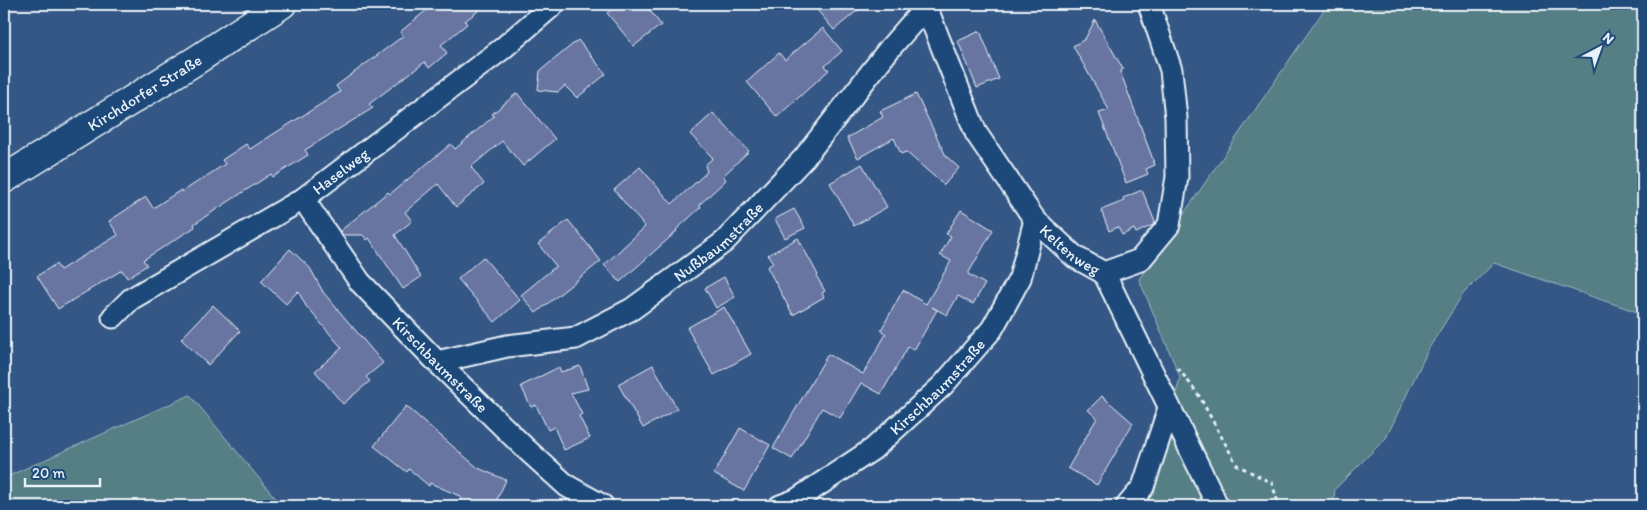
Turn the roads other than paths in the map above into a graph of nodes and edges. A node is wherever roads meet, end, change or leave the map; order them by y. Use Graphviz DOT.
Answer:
graph roads {
  1 [pos="282,4"];
  2 [pos="554,4"];
  3 [pos="1149,4"];
  4 [pos="925,5"];
  5 [pos="4,178"];
  6 [pos="303,199"];
  7 [pos="1035,220"];
  8 [pos="1104,272"];
  9 [pos="113,318"];
  10 [pos="437,362"];
  11 [pos="1169,408"];
  12 [pos="604,506"];
  13 [pos="780,506"];
  14 [pos="1127,506"];
  15 [pos="1217,506"];
  1 -- 5 [label="main road, Kirchdorfer Straße"];
  2 -- 6 [label="street, Haselweg"];
  3 -- 8 [label="street, Keltenweg"];
  4 -- 7 [label="street, Keltenweg"];
  4 -- 10 [label="street, Nußbaumstraße"];
  6 -- 9 [label="street, Haselweg"];
  6 -- 10 [label="street, Kirschbaumstraße"];
  7 -- 8 [label="street, Keltenweg"];
  7 -- 13 [label="street, Kirschbaumstraße"];
  8 -- 11 [label="street"];
  10 -- 12 [label="street, Kirschbaumstraße"];
  11 -- 14 [label="street"];
  11 -- 15 [label="street"];
}
